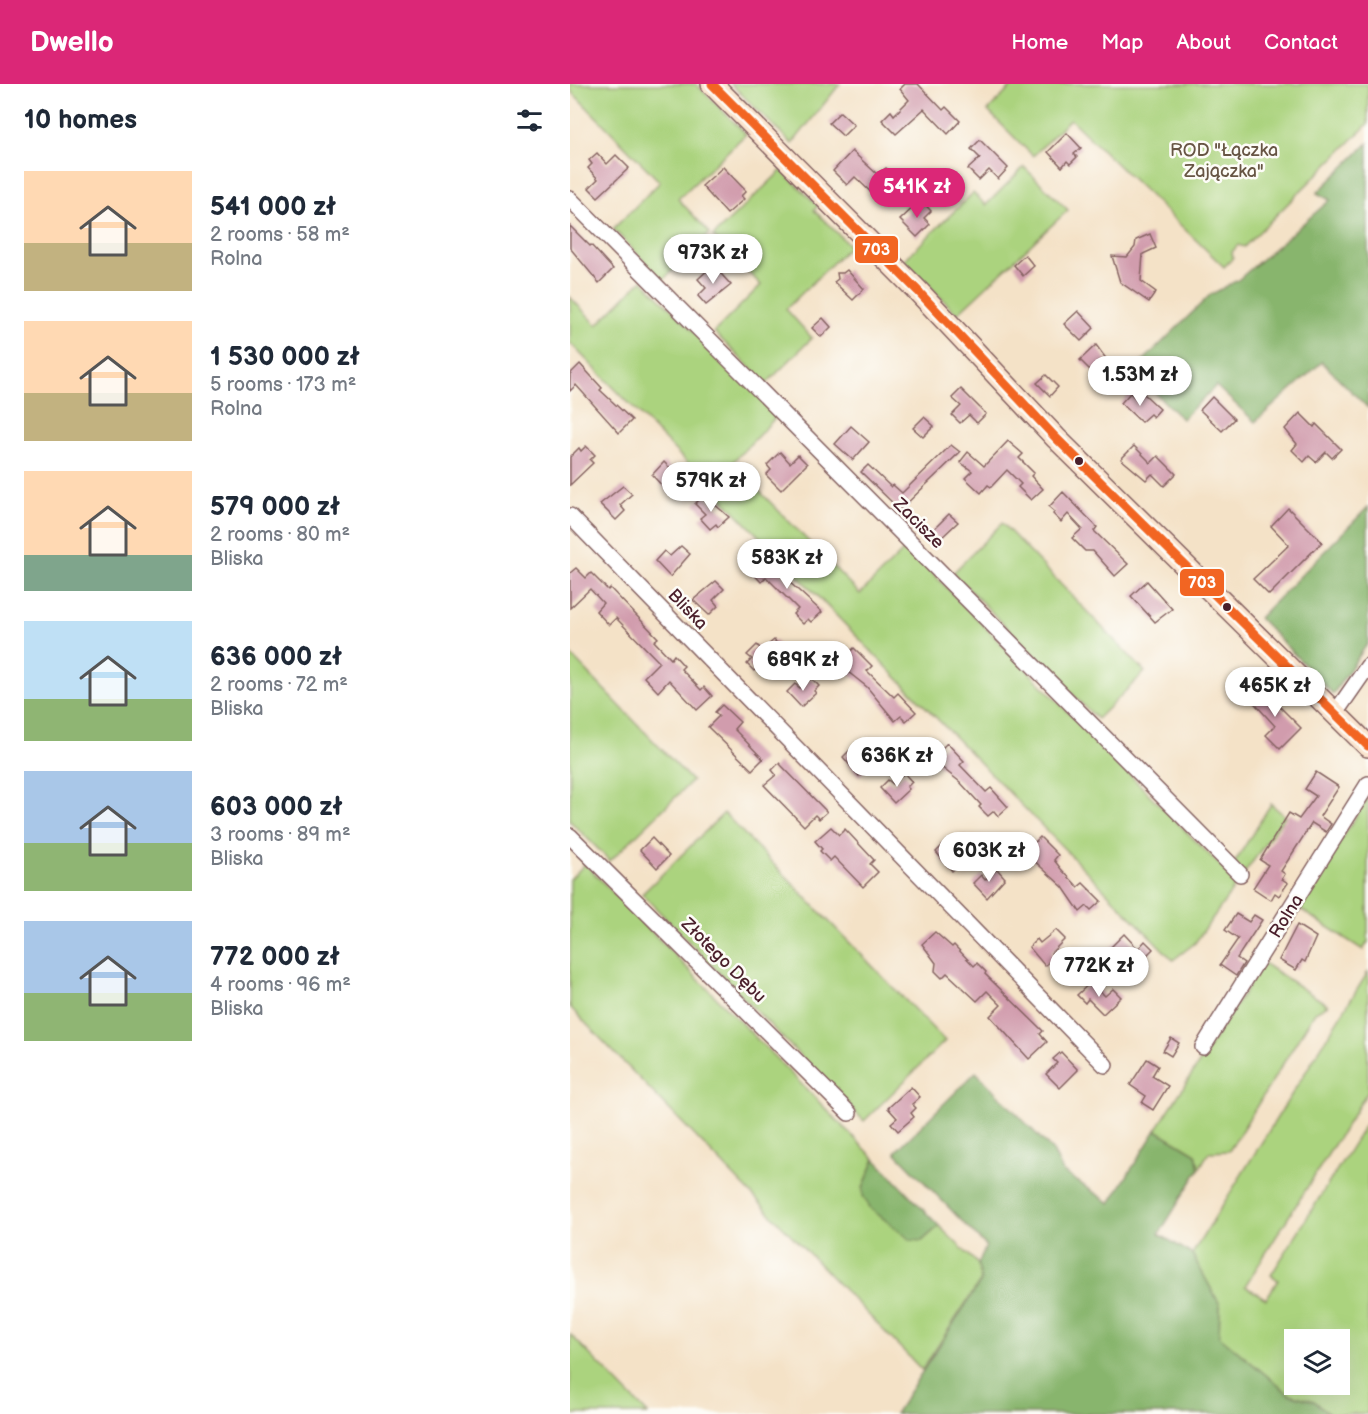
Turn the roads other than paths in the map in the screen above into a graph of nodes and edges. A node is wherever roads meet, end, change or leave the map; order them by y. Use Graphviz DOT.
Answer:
graph roads {
  1 [pos="712,84"];
  2 [pos="570,199"];
  3 [pos="570,516"];
  4 [pos="1368,666"];
  5 [pos="1336,712"];
  6 [pos="1368,746"];
  7 [pos="1368,784"];
  8 [pos="570,836"];
  9 [pos="1240,874"];
  10 [pos="1203,1047"];
  11 [pos="1105,1065"];
  12 [pos="849,1113"];
  1 -- 5 [label="street"];
  2 -- 9 [label="street, Zacisze"];
  3 -- 11 [label="street, Bliska"];
  4 -- 5 [label="street"];
  5 -- 6 [label="street"];
  7 -- 10 [label="street, Rolna"];
  8 -- 12 [label="street, Złotego Dębu"];
}
